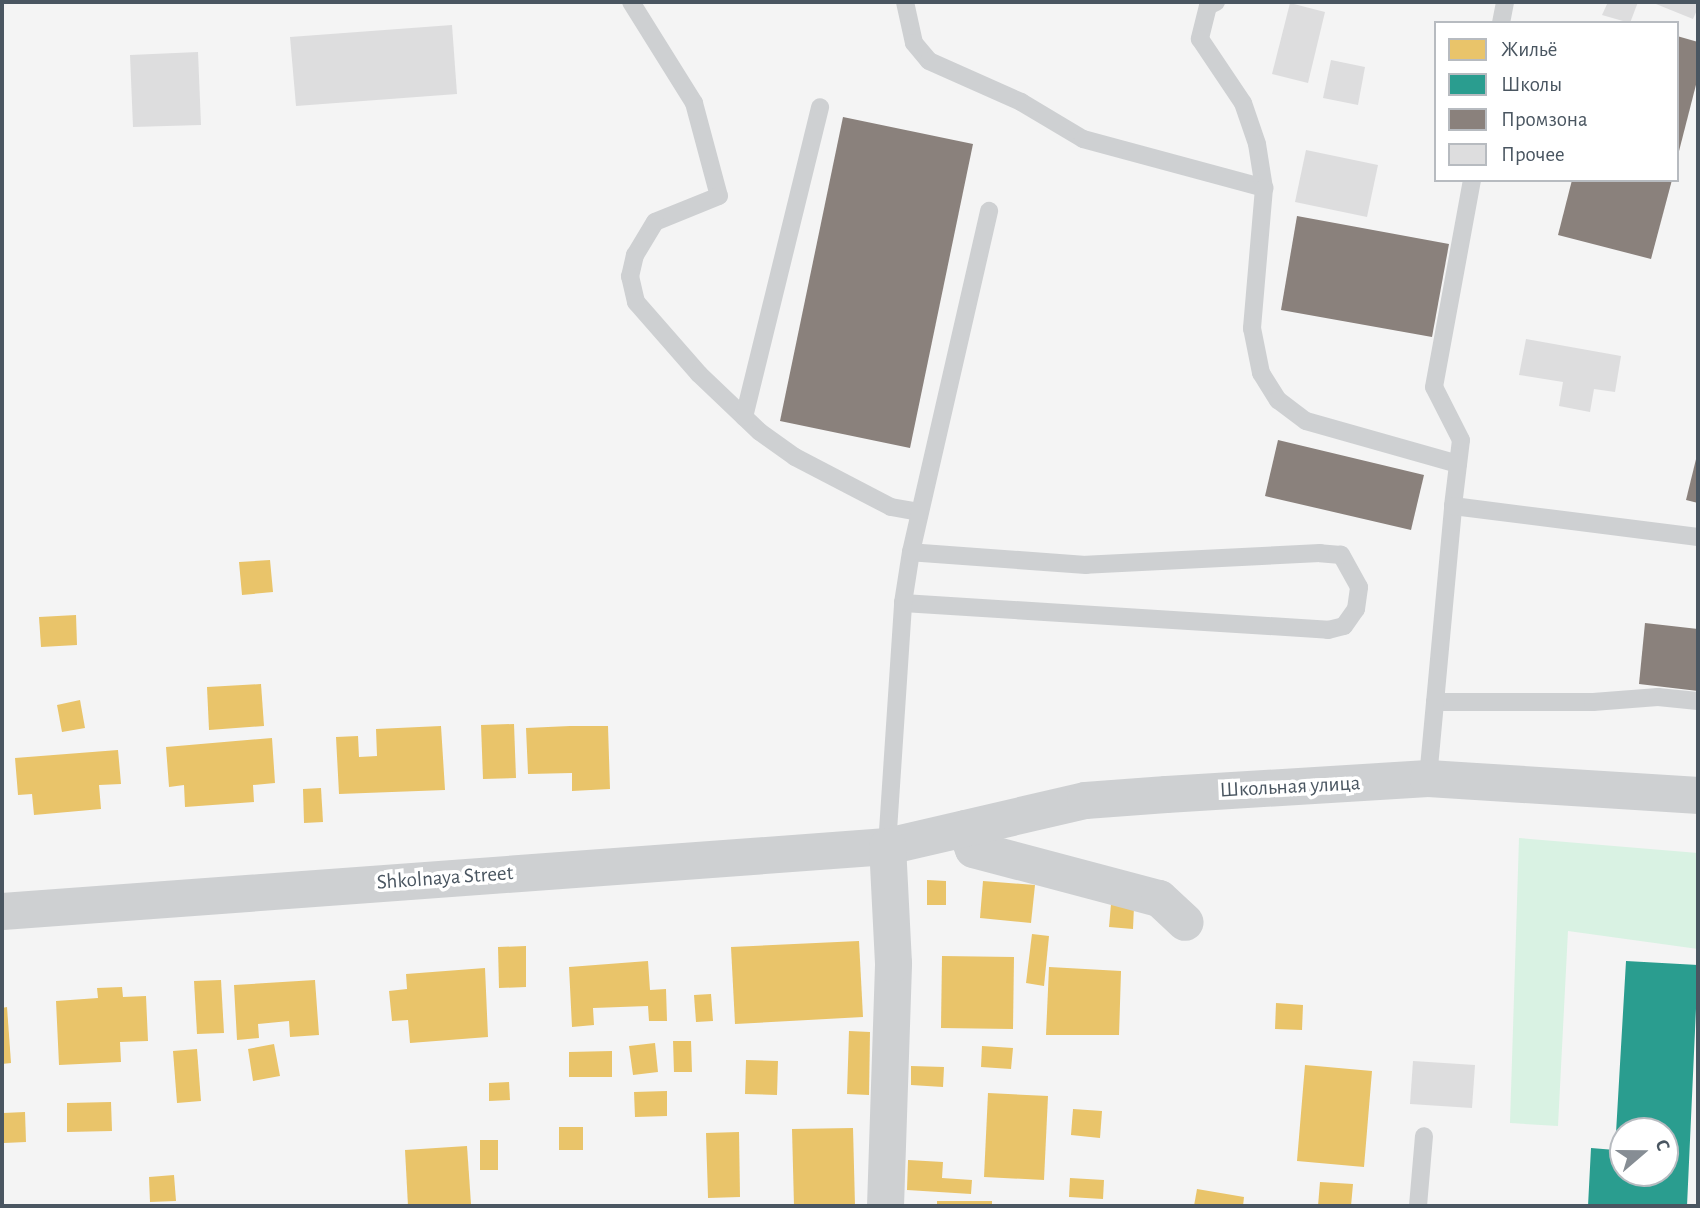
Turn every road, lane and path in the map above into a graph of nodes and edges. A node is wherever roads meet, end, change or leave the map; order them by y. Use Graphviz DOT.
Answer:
graph roads {
  1 [pos="631,2"];
  2 [pos="905,2"];
  3 [pos="1505,2"];
  4 [pos="1210,3"];
  5 [pos="1501,21"];
  6 [pos="820,107"];
  7 [pos="1472,182"];
  8 [pos="1264,188"];
  9 [pos="989,211"];
  10 [pos="744,416"];
  11 [pos="1458,464"];
  12 [pos="1453,506"];
  13 [pos="919,512"];
  14 [pos="1698,537"];
  15 [pos="911,552"];
  16 [pos="903,603"];
  17 [pos="1698,701"];
  18 [pos="1435,702"];
  19 [pos="1428,778"];
  20 [pos="1698,795"];
  21 [pos="965,828"];
  22 [pos="887,846"];
  23 [pos="2,911"];
  24 [pos="1185,922"];
  25 [pos="1424,1136"];
  26 [pos="884,1206"];
  27 [pos="1418,1206"];
  1 -- 10 [label="lane"];
  2 -- 8 [label="lane"];
  3 -- 5 [label="lane"];
  4 -- 8 [label="lane"];
  6 -- 10 [label="lane"];
  7 -- 11 [label="lane"];
  8 -- 11 [label="lane"];
  9 -- 13 [label="lane"];
  10 -- 13 [label="lane"];
  11 -- 12 [label="lane"];
  12 -- 14 [label="lane"];
  12 -- 18 [label="lane"];
  13 -- 15 [label="lane"];
  15 -- 16 [label="lane"];
  15 -- 16 [label="lane"];
  16 -- 22 [label="lane"];
  17 -- 18 [label="lane"];
  18 -- 19 [label="lane"];
  19 -- 20 [label="street, Школьная улица"];
  19 -- 21 [label="street, Школьная улица"];
  21 -- 22 [label="street, Школьная улица"];
  21 -- 24 [label="street"];
  22 -- 23 [label="street, Shkolnaya Street"];
  22 -- 26 [label="street"];
  25 -- 27 [label="lane"];
}
